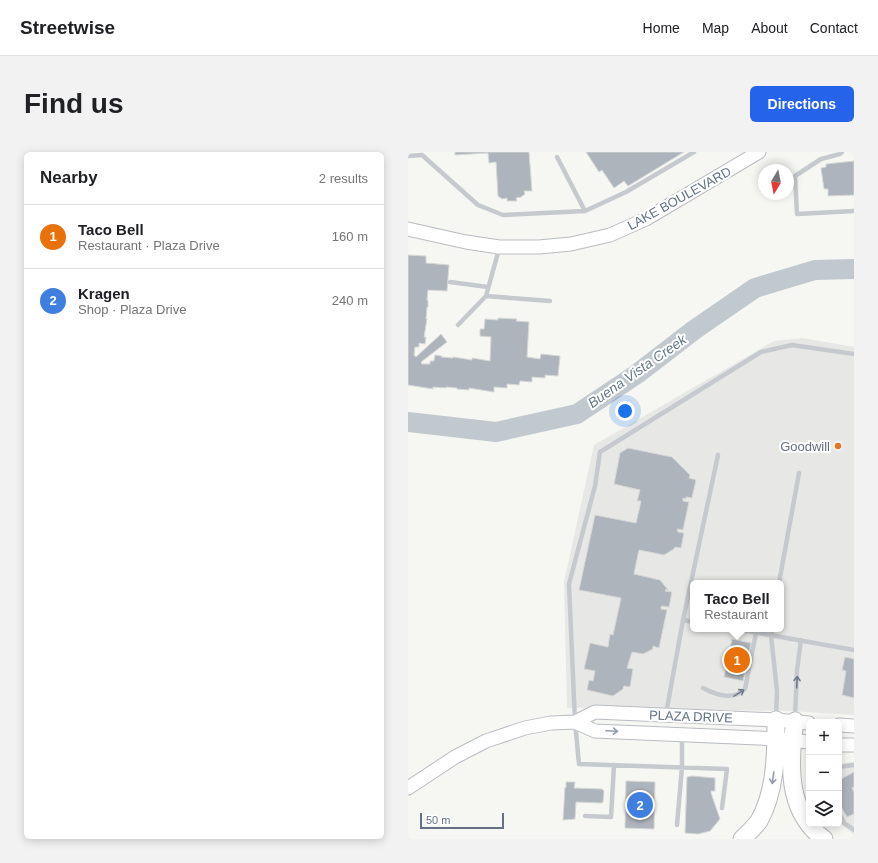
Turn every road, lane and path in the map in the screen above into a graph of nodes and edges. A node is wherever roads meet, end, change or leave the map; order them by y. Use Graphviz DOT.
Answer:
graph roads {
  1 [pos="694,152"];
  2 [pos="759,152"];
  3 [pos="842,152"];
  4 [pos="408,156"];
  5 [pos="557,157"];
  6 [pos="585,211"];
  7 [pos="854,211"];
  8 [pos="408,229"];
  9 [pos="499,247"];
  10 [pos="450,282"];
  11 [pos="488,287"];
  12 [pos="486,296"];
  13 [pos="550,301"];
  14 [pos="458,325"];
  15 [pos="854,354"];
  16 [pos="718,455"];
  17 [pos="799,473"];
  18 [pos="691,580"];
  19 [pos="780,580"];
  20 [pos="690,587"];
  21 [pos="683,620"];
  22 [pos="690,621"];
  23 [pos="751,632"];
  24 [pos="771,632"];
  25 [pos="756,633"];
  26 [pos="770,635"];
  27 [pos="801,640"];
  28 [pos="854,650"];
  29 [pos="703,688"];
  30 [pos="665,715"];
  31 [pos="776,720"];
  32 [pos="575,722"];
  33 [pos="802,722"];
  34 [pos="842,726"];
  35 [pos="854,726"];
  36 [pos="682,735"];
  37 [pos="792,741"];
  38 [pos="842,745"];
  39 [pos="854,745"];
  40 [pos="614,765"];
  41 [pos="854,765"];
  42 [pos="682,767"];
  43 [pos="842,767"];
  44 [pos="408,788"];
  45 [pos="722,808"];
  46 [pos="585,816"];
  47 [pos="842,819"];
  48 [pos="677,824"];
  49 [pos="854,830"];
  50 [pos="742,839"];
  51 [pos="824,839"];
  1 -- 6 [label="lane"];
  2 -- 9 [label="main road, LAKE BOULEVARD"];
  3 -- 7 [label="lane"];
  4 -- 6 [label="lane"];
  5 -- 6 [label="lane"];
  8 -- 9 [label="main road, LAKE BOULEVARD"];
  9 -- 11 [label="lane"];
  10 -- 11 [label="lane"];
  11 -- 12 [label="lane"];
  12 -- 13 [label="lane"];
  12 -- 14 [label="lane"];
  15 -- 32 [label="lane"];
  16 -- 18 [label="lane"];
  17 -- 19 [label="lane"];
  20 -- 21 [label="lane"];
  21 -- 22 [label="lane"];
  21 -- 30 [label="lane"];
  23 -- 25 [label="lane"];
  24 -- 26 [label="lane"];
  25 -- 26 [label="lane"];
  29 -- 25 [label="lane, one-way"];
  26 -- 27 [label="lane"];
  26 -- 31 [label="lane"];
  27 -- 28 [label="lane"];
  33 -- 27 [label="lane, one-way"];
  30 -- 31 [label="main road, PLAZA DRIVE"];
  30 -- 32 [label="main road, PLAZA DRIVE"];
  31 -- 33 [label="main road, PLAZA DRIVE"];
  31 -- 37 [label="highway"];
  32 -- 36 [label="main road, PLAZA DRIVE, one-way"];
  32 -- 40 [label="lane"];
  32 -- 44 [label="main road, PLAZA DRIVE"];
  33 -- 37 [label="highway"];
  34 -- 35 [label="main road"];
  36 -- 37 [label="main road, PLAZA DRIVE"];
  36 -- 42 [label="lane"];
  37 -- 50 [label="highway, one-way"];
  37 -- 51 [label="highway"];
  38 -- 39 [label="main road"];
  40 -- 42 [label="lane"];
  40 -- 46 [label="lane"];
  41 -- 43 [label="lane"];
  42 -- 45 [label="lane"];
  42 -- 48 [label="lane"];
  47 -- 49 [label="lane"];
}
